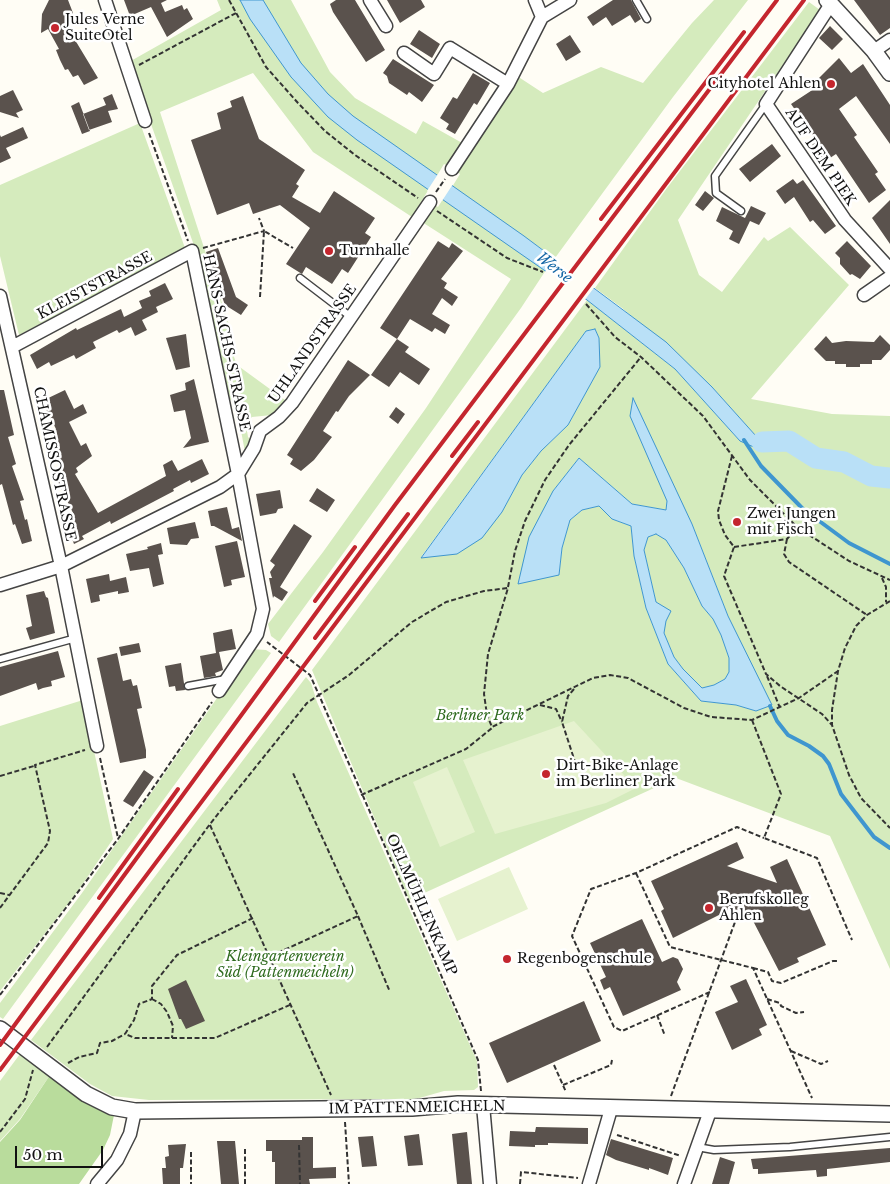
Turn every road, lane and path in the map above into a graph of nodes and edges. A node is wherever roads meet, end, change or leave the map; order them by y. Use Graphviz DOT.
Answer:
graph roads {
  1 [pos="105,0"];
  2 [pos="229,0"];
  3 [pos="370,0"];
  4 [pos="534,0"];
  5 [pos="570,0"];
  6 [pos="636,0"];
  7 [pos="829,2"];
  8 [pos="236,13"];
  9 [pos="542,16"];
  10 [pos="647,19"];
  11 [pos="386,26"];
  12 [pos="890,40"];
  13 [pos="874,51"];
  14 [pos="404,53"];
  15 [pos="128,71"];
  16 [pos="890,73"];
  17 [pos="508,84"];
  18 [pos="766,104"];
  19 [pos="145,121"];
  20 [pos="452,169"];
  21 [pos="429,203"];
  22 [pos="742,211"];
  23 [pos="259,218"];
  24 [pos="264,231"];
  25 [pos="293,248"];
  26 [pos="192,251"];
  27 [pos="890,269"];
  28 [pos="543,272"];
  29 [pos="890,277"];
  30 [pos="300,278"];
  31 [pos="864,295"];
  32 [pos="260,297"];
  33 [pos="1,304"];
  34 [pos="586,304"];
  35 [pos="351,317"];
  36 [pos="12,347"];
  37 [pos="641,357"];
  38 [pos="732,456"];
  39 [pos="238,474"];
  40 [pos="797,527"];
  41 [pos="788,539"];
  42 [pos="734,547"];
  43 [pos="61,566"];
  44 [pos="882,576"];
  45 [pos="890,580"];
  46 [pos="0,585"];
  47 [pos="508,588"];
  48 [pos="890,601"];
  49 [pos="886,602"];
  50 [pos="867,615"];
  51 [pos="257,634"];
  52 [pos="76,638"];
  53 [pos="0,659"];
  54 [pos="838,670"];
  55 [pos="766,674"];
  56 [pos="228,678"];
  57 [pos="188,686"];
  58 [pos="575,688"];
  59 [pos="219,691"];
  60 [pos="319,696"];
  61 [pos="799,698"];
  62 [pos="540,705"];
  63 [pos="780,708"];
  64 [pos="752,720"];
  65 [pos="562,722"];
  66 [pos="832,725"];
  67 [pos="492,727"];
  68 [pos="97,746"];
  69 [pos="35,765"];
  70 [pos="576,765"];
  71 [pos="293,773"];
  72 [pos="0,776"];
  73 [pos="362,795"];
  74 [pos="210,824"];
  75 [pos="890,828"];
  76 [pos="764,838"];
  77 [pos="118,839"];
  78 [pos="636,873"];
  79 [pos="0,893"];
  80 [pos="9,895"];
  81 [pos="0,908"];
  82 [pos="358,916"];
  83 [pos="253,918"];
  84 [pos="734,922"];
  85 [pos="852,940"];
  86 [pos="271,956"];
  87 [pos="722,959"];
  88 [pos="838,961"];
  89 [pos="753,968"];
  90 [pos="390,992"];
  91 [pos="710,992"];
  92 [pos="0,995"];
  93 [pos="152,999"];
  94 [pos="767,999"];
  95 [pos="292,1004"];
  96 [pos="804,1012"];
  97 [pos="658,1015"];
  98 [pos="0,1029"];
  99 [pos="125,1034"];
  100 [pos="665,1036"];
  101 [pos="172,1038"];
  102 [pos="791,1051"];
  103 [pos="79,1056"];
  104 [pos="41,1060"];
  105 [pos="612,1060"];
  106 [pos="828,1061"];
  107 [pos="554,1065"];
  108 [pos="30,1082"];
  109 [pos="563,1085"];
  110 [pos="475,1092"];
  111 [pos="483,1105"];
  112 [pos="573,1108"];
  113 [pos="339,1109"];
  114 [pos="611,1109"];
  115 [pos="666,1110"];
  116 [pos="135,1111"];
  117 [pos="710,1111"];
  118 [pos="815,1113"];
  119 [pos="890,1114"];
  120 [pos="605,1131"];
  121 [pos="0,1132"];
  122 [pos="890,1137"];
  123 [pos="299,1145"];
  124 [pos="245,1149"];
  125 [pos="191,1152"];
  126 [pos="694,1153"];
  127 [pos="589,1182"];
  128 [pos="96,1184"];
  129 [pos="191,1184"];
  130 [pos="245,1184"];
  131 [pos="300,1184"];
  132 [pos="349,1184"];
  133 [pos="490,1184"];
  134 [pos="520,1184"];
  135 [pos="684,1184"];
  1 -- 15 [label="street"];
  2 -- 8 [label="path"];
  3 -- 11 [label="street"];
  4 -- 9 [label="street"];
  5 -- 9 [label="street"];
  6 -- 10 [label="lane"];
  7 -- 13 [label="street"];
  7 -- 18 [label="street, AUF DEM PIEK"];
  8 -- 15 [label="path"];
  8 -- 21 [label="path"];
  9 -- 17 [label="street"];
  12 -- 13 [label="street"];
  13 -- 16 [label="street"];
  14 -- 17 [label="street"];
  15 -- 19 [label="street"];
  17 -- 20 [label="street"];
  18 -- 22 [label="lane"];
  18 -- 27 [label="street, AUF DEM PIEK"];
  19 -- 26 [label="path, HANS-SACHS-STRASSE"];
  20 -- 21 [label="path"];
  21 -- 28 [label="path"];
  21 -- 35 [label="street, UHLANDSTRASSE"];
  23 -- 24 [label="path"];
  24 -- 25 [label="path"];
  24 -- 26 [label="path"];
  24 -- 32 [label="path"];
  26 -- 36 [label="street, KLEISTSTRASSE"];
  26 -- 39 [label="street, HANS-SACHS-STRASSE"];
  29 -- 31 [label="street"];
  30 -- 35 [label="lane"];
  33 -- 36 [label="street, CHAMISSOSTRASSE"];
  34 -- 37 [label="path"];
  35 -- 39 [label="street, UHLANDSTRASSE"];
  36 -- 43 [label="street, CHAMISSOSTRASSE"];
  37 -- 38 [label="path"];
  37 -- 47 [label="path"];
  38 -- 40 [label="path"];
  38 -- 42 [label="path"];
  39 -- 43 [label="street, UHLANDSTRASSE"];
  39 -- 51 [label="street, HANS-SACHS-STRASSE"];
  40 -- 41 [label="path"];
  40 -- 44 [label="path"];
  41 -- 42 [label="path"];
  41 -- 50 [label="path"];
  42 -- 55 [label="path"];
  43 -- 46 [label="street, UHLANDSTRASSE"];
  43 -- 52 [label="street, CHAMISSOSTRASSE"];
  44 -- 45 [label="path"];
  44 -- 49 [label="path"];
  47 -- 60 [label="path"];
  47 -- 67 [label="path"];
  48 -- 49 [label="path"];
  49 -- 50 [label="path"];
  50 -- 54 [label="path"];
  51 -- 56 [label="street, HANS-SACHS-STRASSE"];
  51 -- 60 [label="path, OELMÜHLENKAMP"];
  52 -- 53 [label="lane"];
  52 -- 68 [label="street, CHAMISSOSTRASSE"];
  54 -- 61 [label="path"];
  54 -- 66 [label="path"];
  55 -- 61 [label="path"];
  55 -- 63 [label="path"];
  56 -- 57 [label="lane"];
  56 -- 59 [label="street, HANS-SACHS-STRASSE"];
  58 -- 62 [label="path"];
  58 -- 64 [label="path"];
  58 -- 65 [label="path"];
  59 -- 77 [label="path"];
  60 -- 73 [label="path, OELMÜHLENKAMP"];
  60 -- 74 [label="path"];
  61 -- 63 [label="path"];
  61 -- 66 [label="path"];
  62 -- 65 [label="path"];
  62 -- 67 [label="path"];
  63 -- 64 [label="path"];
  64 -- 76 [label="path"];
  65 -- 70 [label="path"];
  66 -- 75 [label="path"];
  67 -- 73 [label="path"];
  68 -- 69 [label="path"];
  68 -- 77 [label="path"];
  69 -- 72 [label="path"];
  69 -- 80 [label="path"];
  71 -- 82 [label="path"];
  73 -- 110 [label="path, OELMÜHLENKAMP"];
  74 -- 83 [label="path"];
  74 -- 104 [label="path"];
  76 -- 78 [label="path"];
  76 -- 85 [label="path"];
  77 -- 92 [label="path"];
  78 -- 87 [label="path"];
  78 -- 97 [label="path"];
  79 -- 80 [label="path"];
  80 -- 81 [label="path"];
  82 -- 86 [label="path"];
  82 -- 90 [label="path"];
  83 -- 86 [label="path"];
  83 -- 93 [label="path"];
  84 -- 87 [label="path"];
  86 -- 95 [label="path"];
  87 -- 89 [label="path"];
  87 -- 91 [label="path"];
  88 -- 89 [label="path"];
  89 -- 94 [label="path"];
  91 -- 97 [label="path"];
  91 -- 115 [label="path"];
  93 -- 99 [label="path"];
  93 -- 101 [label="path"];
  94 -- 96 [label="path"];
  94 -- 102 [label="path"];
  95 -- 101 [label="path"];
  95 -- 113 [label="path"];
  97 -- 100 [label="path"];
  98 -- 104 [label="street, IM PATTENMEICHELN"];
  99 -- 101 [label="path"];
  99 -- 103 [label="path"];
  102 -- 106 [label="path"];
  102 -- 118 [label="path"];
  104 -- 116 [label="street, IM PATTENMEICHELN"];
  105 -- 109 [label="path"];
  107 -- 109 [label="path"];
  108 -- 121 [label="path"];
  109 -- 112 [label="path"];
  111 -- 112 [label="street, IM PATTENMEICHELN"];
  111 -- 113 [label="street, IM PATTENMEICHELN"];
  111 -- 133 [label="street"];
  112 -- 114 [label="street, IM PATTENMEICHELN"];
  113 -- 116 [label="street, IM PATTENMEICHELN"];
  113 -- 132 [label="path"];
  114 -- 115 [label="street, IM PATTENMEICHELN"];
  114 -- 120 [label="street"];
  115 -- 117 [label="street, IM PATTENMEICHELN"];
  116 -- 128 [label="street"];
  117 -- 118 [label="street, IM PATTENMEICHELN"];
  117 -- 126 [label="street"];
  118 -- 119 [label="street, IM PATTENMEICHELN"];
  120 -- 126 [label="path"];
  120 -- 127 [label="street"];
  122 -- 126 [label="lane"];
  123 -- 131 [label="path"];
  124 -- 130 [label="path"];
  125 -- 129 [label="path"];
  126 -- 135 [label="street"];
  127 -- 134 [label="path"];
}
